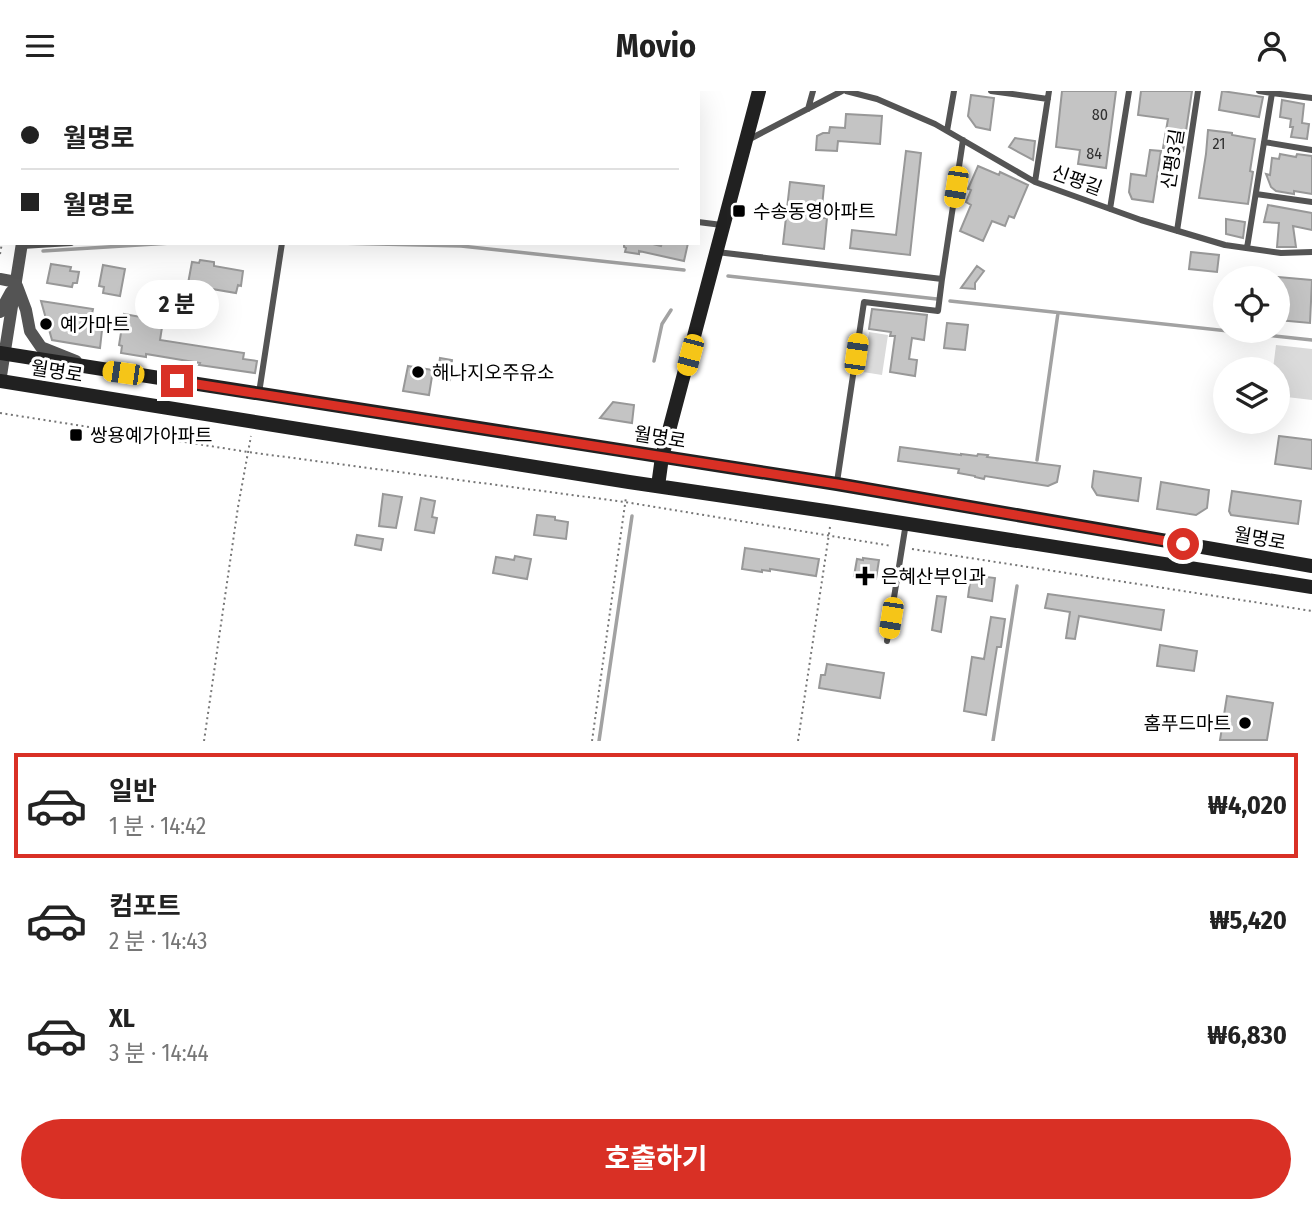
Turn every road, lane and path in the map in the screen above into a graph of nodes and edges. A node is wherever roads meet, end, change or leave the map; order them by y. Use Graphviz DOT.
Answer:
graph roads {
  1 [pos="759,91"];
  2 [pos="813,91"];
  3 [pos="844,91"];
  4 [pos="954,91"];
  5 [pos="991,91"];
  6 [pos="1129,91"];
  7 [pos="1198,91"];
  8 [pos="1259,91"];
  9 [pos="1272,93"];
  10 [pos="1048,95"];
  11 [pos="1312,99"];
  12 [pos="808,109"];
  13 [pos="947,131"];
  14 [pos="963,140"];
  15 [pos="746,141"];
  16 [pos="1264,142"];
  17 [pos="1312,150"];
  18 [pos="1035,181"];
  19 [pos="1256,194"];
  20 [pos="1312,202"];
  21 [pos="1110,209"];
  22 [pos="700,222"];
  23 [pos="724,226"];
  24 [pos="1177,231"];
  25 [pos="22,245"];
  26 [pos="282,245"];
  27 [pos="1247,248"];
  28 [pos="717,252"];
  29 [pos="1312,252"];
  30 [pos="0,279"];
  31 [pos="942,279"];
  32 [pos="16,282"];
  33 [pos="0,312"];
  34 [pos="2,354"];
  35 [pos="96,369"];
  36 [pos="0,381"];
  37 [pos="259,393"];
  38 [pos="0,413"];
  39 [pos="253,421"];
  40 [pos="248,452"];
  41 [pos="662,457"];
  42 [pos="629,482"];
  43 [pos="837,484"];
  44 [pos="658,486"];
  45 [pos="625,502"];
  46 [pos="832,512"];
  47 [pos="906,523"];
  48 [pos="829,536"];
  49 [pos="902,548"];
  50 [pos="1312,565"];
  51 [pos="1312,589"];
  52 [pos="1312,611"];
  53 [pos="887,641"];
  54 [pos="204,740"];
  55 [pos="592,740"];
  56 [pos="798,740"];
  1 -- 15 [label="street"];
  2 -- 12 [label="lane"];
  3 -- 12 [label="lane, 신평길"];
  3 -- 13 [label="lane, 신평길"];
  4 -- 13 [label="lane"];
  5 -- 10 [label="lane"];
  6 -- 21 [label="lane"];
  7 -- 24 [label="lane, 신평3길"];
  8 -- 9 [label="lane"];
  9 -- 11 [label="lane"];
  9 -- 16 [label="lane"];
  10 -- 18 [label="lane"];
  12 -- 15 [label="lane, 신평길"];
  13 -- 14 [label="lane, 신평길"];
  14 -- 18 [label="lane, 신평길"];
  14 -- 31 [label="lane"];
  15 -- 23 [label="street"];
  16 -- 17 [label="lane"];
  16 -- 19 [label="lane"];
  18 -- 21 [label="lane, 신평길"];
  19 -- 20 [label="lane"];
  19 -- 27 [label="lane"];
  21 -- 24 [label="lane, 신평길"];
  22 -- 23 [label="lane"];
  23 -- 28 [label="street"];
  24 -- 27 [label="lane, 신평길"];
  25 -- 32 [label="street"];
  26 -- 37 [label="lane"];
  27 -- 29 [label="lane, 신평길"];
  28 -- 31 [label="lane"];
  28 -- 41 [label="street"];
  30 -- 32 [label="street"];
  31 -- 43 [label="lane"];
  32 -- 33 [label="street"];
  32 -- 34 [label="street"];
  32 -- 35 [label="street"];
  34 -- 35 [label="street, 월명로"];
  34 -- 36 [label="street"];
  35 -- 37 [label="street, 월명로"];
  36 -- 39 [label="street, 월명로"];
  37 -- 41 [label="street, 월명로"];
  38 -- 40 [label="path"];
  39 -- 40 [label="path"];
  39 -- 42 [label="street, 월명로"];
  40 -- 45 [label="path"];
  40 -- 54 [label="path"];
  41 -- 43 [label="street, 월명로"];
  41 -- 44 [label="street"];
  42 -- 44 [label="street, 월명로"];
  42 -- 45 [label="path"];
  43 -- 50 [label="street, 월명로"];
  44 -- 46 [label="street, 월명로"];
  45 -- 48 [label="path"];
  45 -- 55 [label="path"];
  46 -- 47 [label="street, 월명로"];
  46 -- 48 [label="path"];
  47 -- 49 [label="lane"];
  47 -- 51 [label="street, 월명로"];
  48 -- 49 [label="path"];
  48 -- 56 [label="path"];
  49 -- 52 [label="path"];
  49 -- 53 [label="lane"];
}
